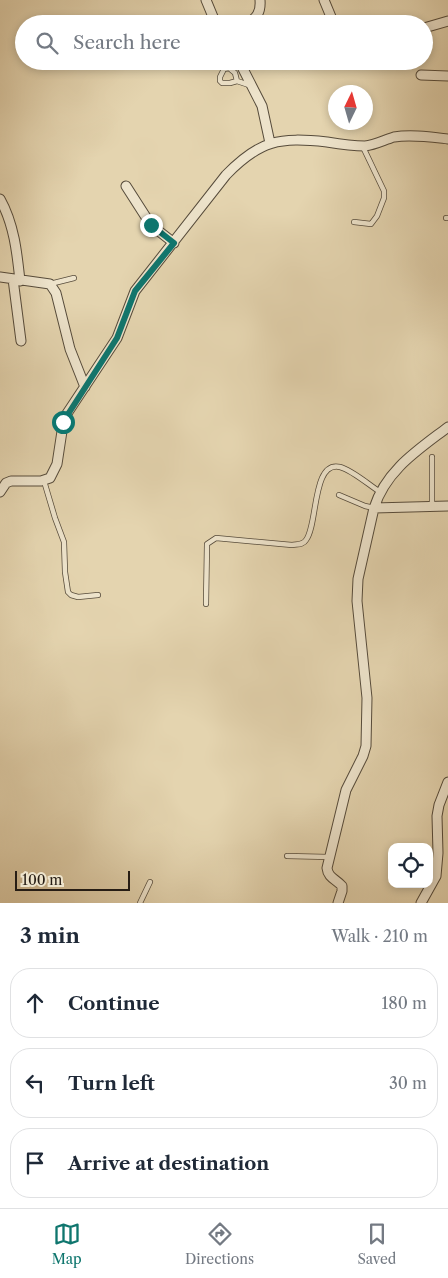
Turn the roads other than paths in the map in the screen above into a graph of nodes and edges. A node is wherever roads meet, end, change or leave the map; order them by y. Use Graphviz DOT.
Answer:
graph roads {
  1 [pos="206,0"];
  2 [pos="260,0"];
  3 [pos="324,0"];
  4 [pos="212,15"];
  5 [pos="258,15"];
  6 [pos="330,15"];
  7 [pos="448,22"];
  8 [pos="433,26"];
  9 [pos="244,70"];
  10 [pos="420,75"];
  11 [pos="448,76"];
  12 [pos="237,81"];
  13 [pos="252,86"];
  14 [pos="448,139"];
  15 [pos="270,143"];
  16 [pos="363,146"];
  17 [pos="126,186"];
  18 [pos="0,199"];
  19 [pos="354,222"];
  20 [pos="174,243"];
  21 [pos="0,277"];
  22 [pos="74,278"];
  23 [pos="17,280"];
  24 [pos="50,284"];
  25 [pos="21,341"];
  26 [pos="85,387"];
  27 [pos="448,427"];
  28 [pos="432,457"];
  29 [pos="44,481"];
  30 [pos="0,492"];
  31 [pos="380,492"];
  32 [pos="339,495"];
  33 [pos="432,506"];
  34 [pos="448,506"];
  35 [pos="374,508"];
  36 [pos="98,595"];
  37 [pos="206,604"];
  38 [pos="448,782"];
  39 [pos="287,856"];
  40 [pos="329,857"];
  41 [pos="150,882"];
  42 [pos="140,903"];
  43 [pos="338,903"];
  44 [pos="421,903"];
  1 -- 4 [label="street"];
  2 -- 5 [label="street"];
  3 -- 6 [label="street"];
  7 -- 8 [label="street"];
  9 -- 13 [label="street"];
  10 -- 11 [label="street"];
  12 -- 13 [label="lane"];
  13 -- 15 [label="street"];
  14 -- 16 [label="street"];
  15 -- 16 [label="street"];
  15 -- 20 [label="street"];
  16 -- 19 [label="lane"];
  17 -- 20 [label="street"];
  18 -- 23 [label="street"];
  20 -- 26 [label="street"];
  21 -- 23 [label="street"];
  22 -- 24 [label="lane"];
  23 -- 24 [label="street"];
  23 -- 25 [label="street"];
  24 -- 26 [label="street"];
  26 -- 29 [label="street"];
  27 -- 31 [label="street"];
  28 -- 33 [label="lane"];
  29 -- 30 [label="street"];
  29 -- 36 [label="lane"];
  31 -- 35 [label="street"];
  31 -- 37 [label="lane"];
  32 -- 35 [label="lane"];
  33 -- 34 [label="street"];
  33 -- 35 [label="street"];
  35 -- 40 [label="street"];
  38 -- 44 [label="street"];
  39 -- 40 [label="lane"];
  40 -- 43 [label="street"];
  41 -- 42 [label="lane"];
}
